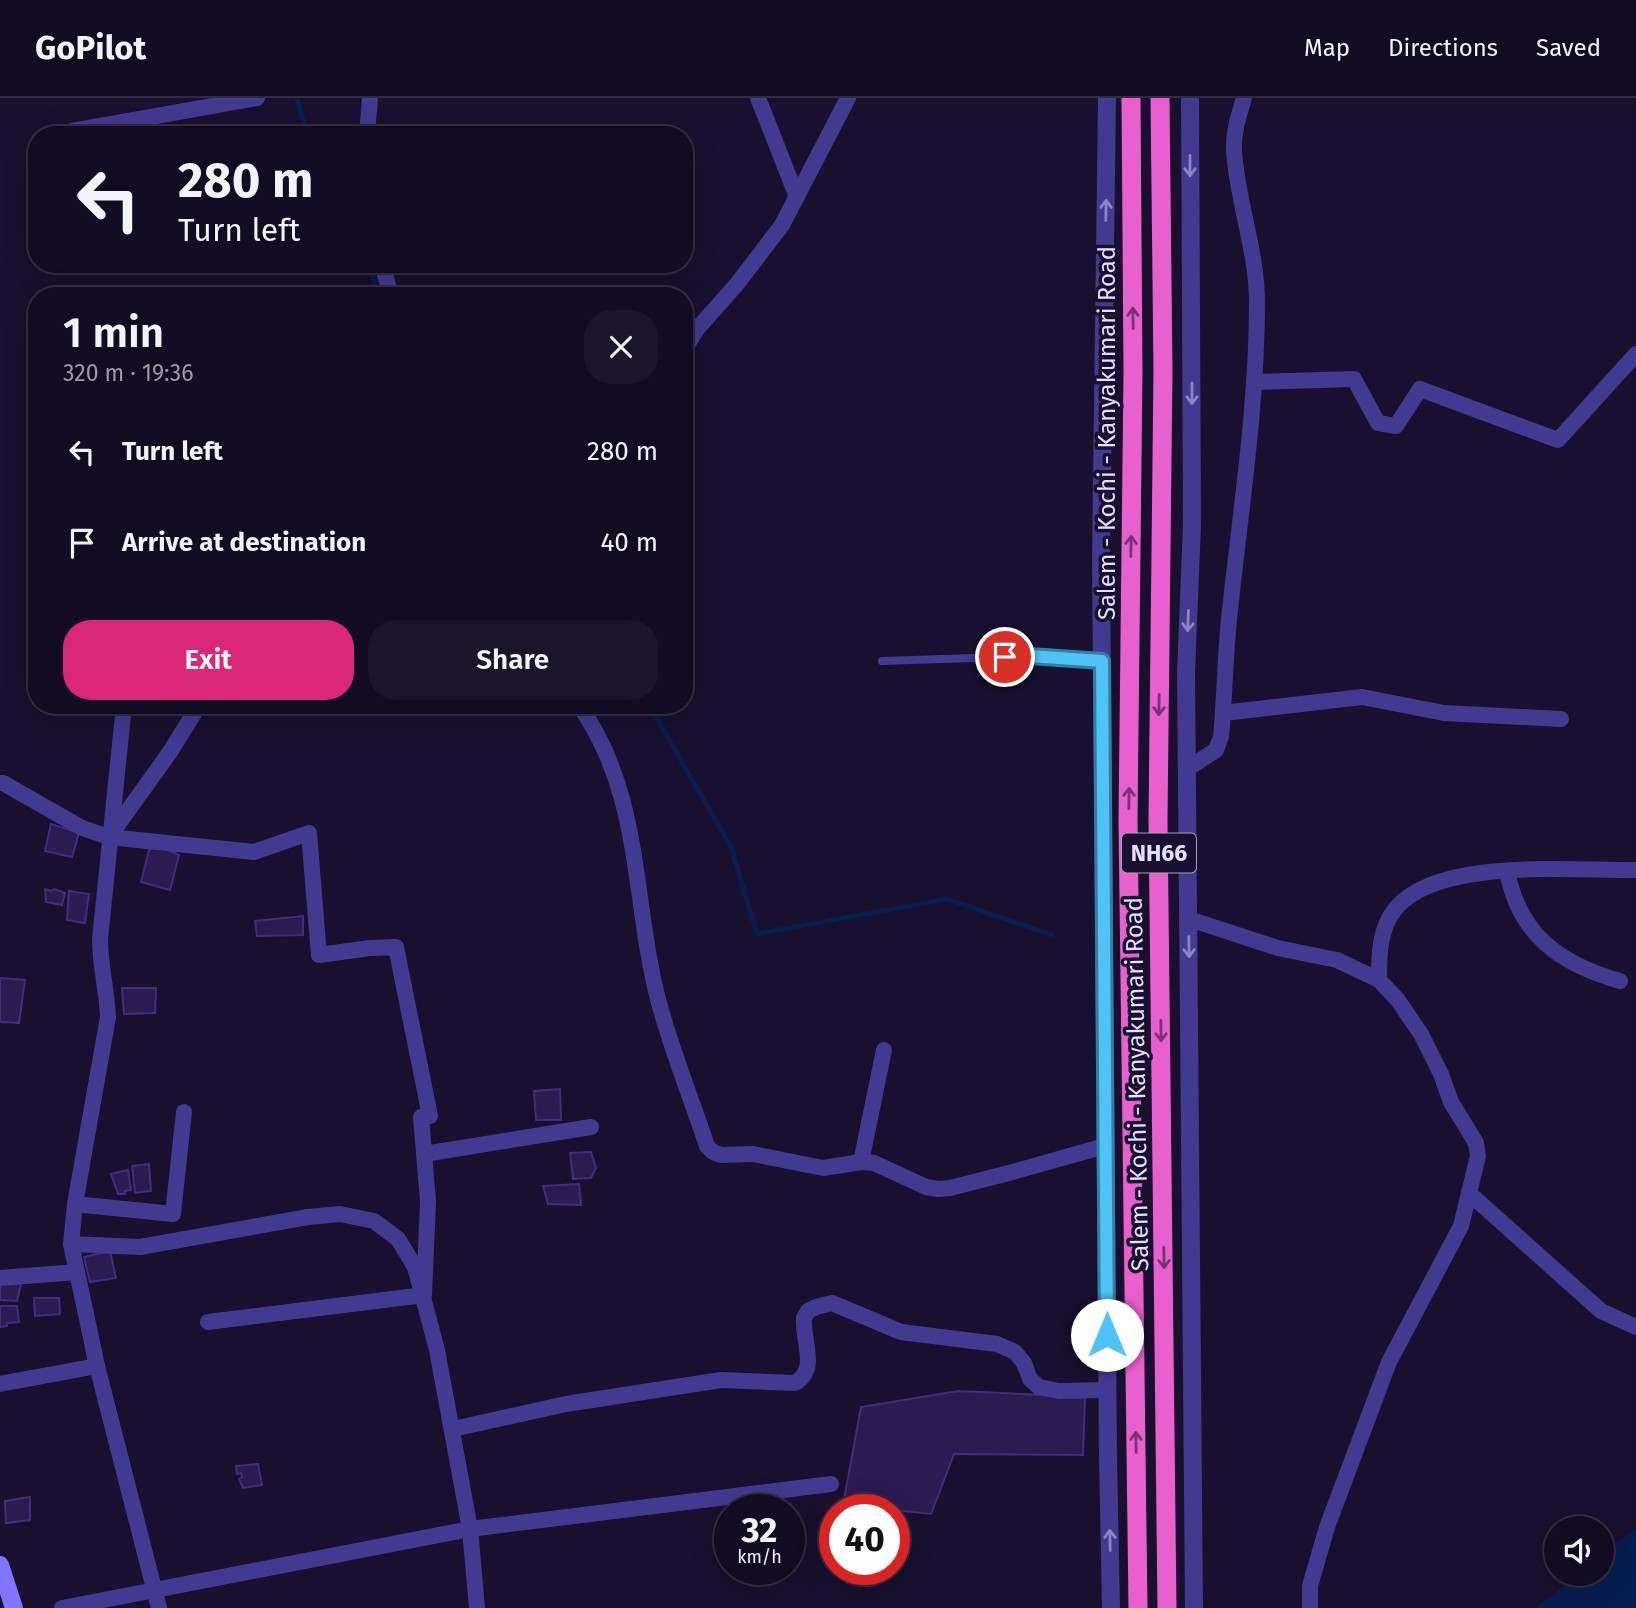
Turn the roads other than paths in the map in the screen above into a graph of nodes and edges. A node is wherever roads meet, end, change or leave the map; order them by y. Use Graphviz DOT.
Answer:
graph roads {
  1 [pos="257,98"];
  2 [pos="370,98"];
  3 [pos="758,98"];
  4 [pos="848,98"];
  5 [pos="1107,98"];
  6 [pos="1131,98"];
  7 [pos="1160,98"];
  8 [pos="1190,98"];
  9 [pos="1244,98"];
  10 [pos="100,126"];
  11 [pos="368,126"];
  12 [pos="797,197"];
  13 [pos="693,335"];
  14 [pos="1636,354"];
  15 [pos="1254,382"];
  16 [pos="882,661"];
  17 [pos="1102,661"];
  18 [pos="1223,713"];
  19 [pos="123,714"];
  20 [pos="193,714"];
  21 [pos="584,714"];
  22 [pos="1561,719"];
  23 [pos="1187,769"];
  24 [pos="0,783"];
  25 [pos="109,837"];
  26 [pos="1636,870"];
  27 [pos="1507,871"];
  28 [pos="1189,919"];
  29 [pos="1379,980"];
  30 [pos="1620,981"];
  31 [pos="884,1050"];
  32 [pos="184,1112"];
  33 [pos="591,1128"];
  34 [pos="1105,1146"];
  35 [pos="424,1154"];
  36 [pos="861,1162"];
  37 [pos="1470,1194"];
  38 [pos="75,1204"];
  39 [pos="71,1244"];
  40 [pos="76,1272"];
  41 [pos="0,1278"];
  42 [pos="424,1295"];
  43 [pos="208,1322"];
  44 [pos="1636,1327"];
  45 [pos="97,1366"];
  46 [pos="0,1384"];
  47 [pos="1107,1390"];
  48 [pos="453,1429"];
  49 [pos="831,1485"];
  50 [pos="470,1529"];
  51 [pos="0,1565"];
  52 [pos="155,1591"];
  53 [pos="14,1608"];
  54 [pos="62,1608"];
  55 [pos="159,1608"];
  56 [pos="477,1608"];
  57 [pos="1111,1608"];
  58 [pos="1138,1608"];
  59 [pos="1167,1608"];
  60 [pos="1194,1608"];
  61 [pos="1310,1608"];
  1 -- 10 [label="street"];
  2 -- 11 [label="street"];
  3 -- 12 [label="street"];
  4 -- 12 [label="street"];
  17 -- 5 [label="street, one-way"];
  58 -- 6 [label="highway, Salem - Kochi - Kanyakumari Road / NH66, one-way"];
  7 -- 59 [label="highway, Salem - Kochi - Kanyakumari Road / NH66, one-way"];
  8 -- 23 [label="street, one-way"];
  9 -- 15 [label="street"];
  12 -- 13 [label="street"];
  14 -- 15 [label="street"];
  15 -- 18 [label="street"];
  16 -- 17 [label="lane"];
  17 -- 34 [label="street"];
  18 -- 22 [label="street"];
  18 -- 23 [label="street"];
  19 -- 25 [label="street"];
  20 -- 25 [label="street"];
  21 -- 36 [label="street"];
  23 -- 28 [label="street"];
  24 -- 25 [label="street"];
  25 -- 35 [label="street"];
  25 -- 38 [label="street"];
  26 -- 27 [label="street"];
  27 -- 29 [label="street"];
  27 -- 30 [label="street"];
  28 -- 29 [label="street"];
  28 -- 60 [label="street, one-way"];
  29 -- 37 [label="street"];
  31 -- 36 [label="street"];
  32 -- 38 [label="street"];
  33 -- 35 [label="street"];
  34 -- 36 [label="street"];
  34 -- 47 [label="street"];
  35 -- 42 [label="street"];
  37 -- 44 [label="street"];
  37 -- 61 [label="street"];
  38 -- 39 [label="street"];
  39 -- 40 [label="street"];
  39 -- 42 [label="street"];
  40 -- 41 [label="street"];
  40 -- 45 [label="street"];
  42 -- 43 [label="street"];
  42 -- 48 [label="street"];
  45 -- 46 [label="street"];
  45 -- 52 [label="street"];
  47 -- 48 [label="street"];
  57 -- 47 [label="street, one-way"];
  48 -- 50 [label="street"];
  49 -- 50 [label="street"];
  50 -- 52 [label="street"];
  50 -- 56 [label="street"];
  51 -- 53 [label="main road"];
  52 -- 54 [label="street"];
  52 -- 55 [label="street"];
}
